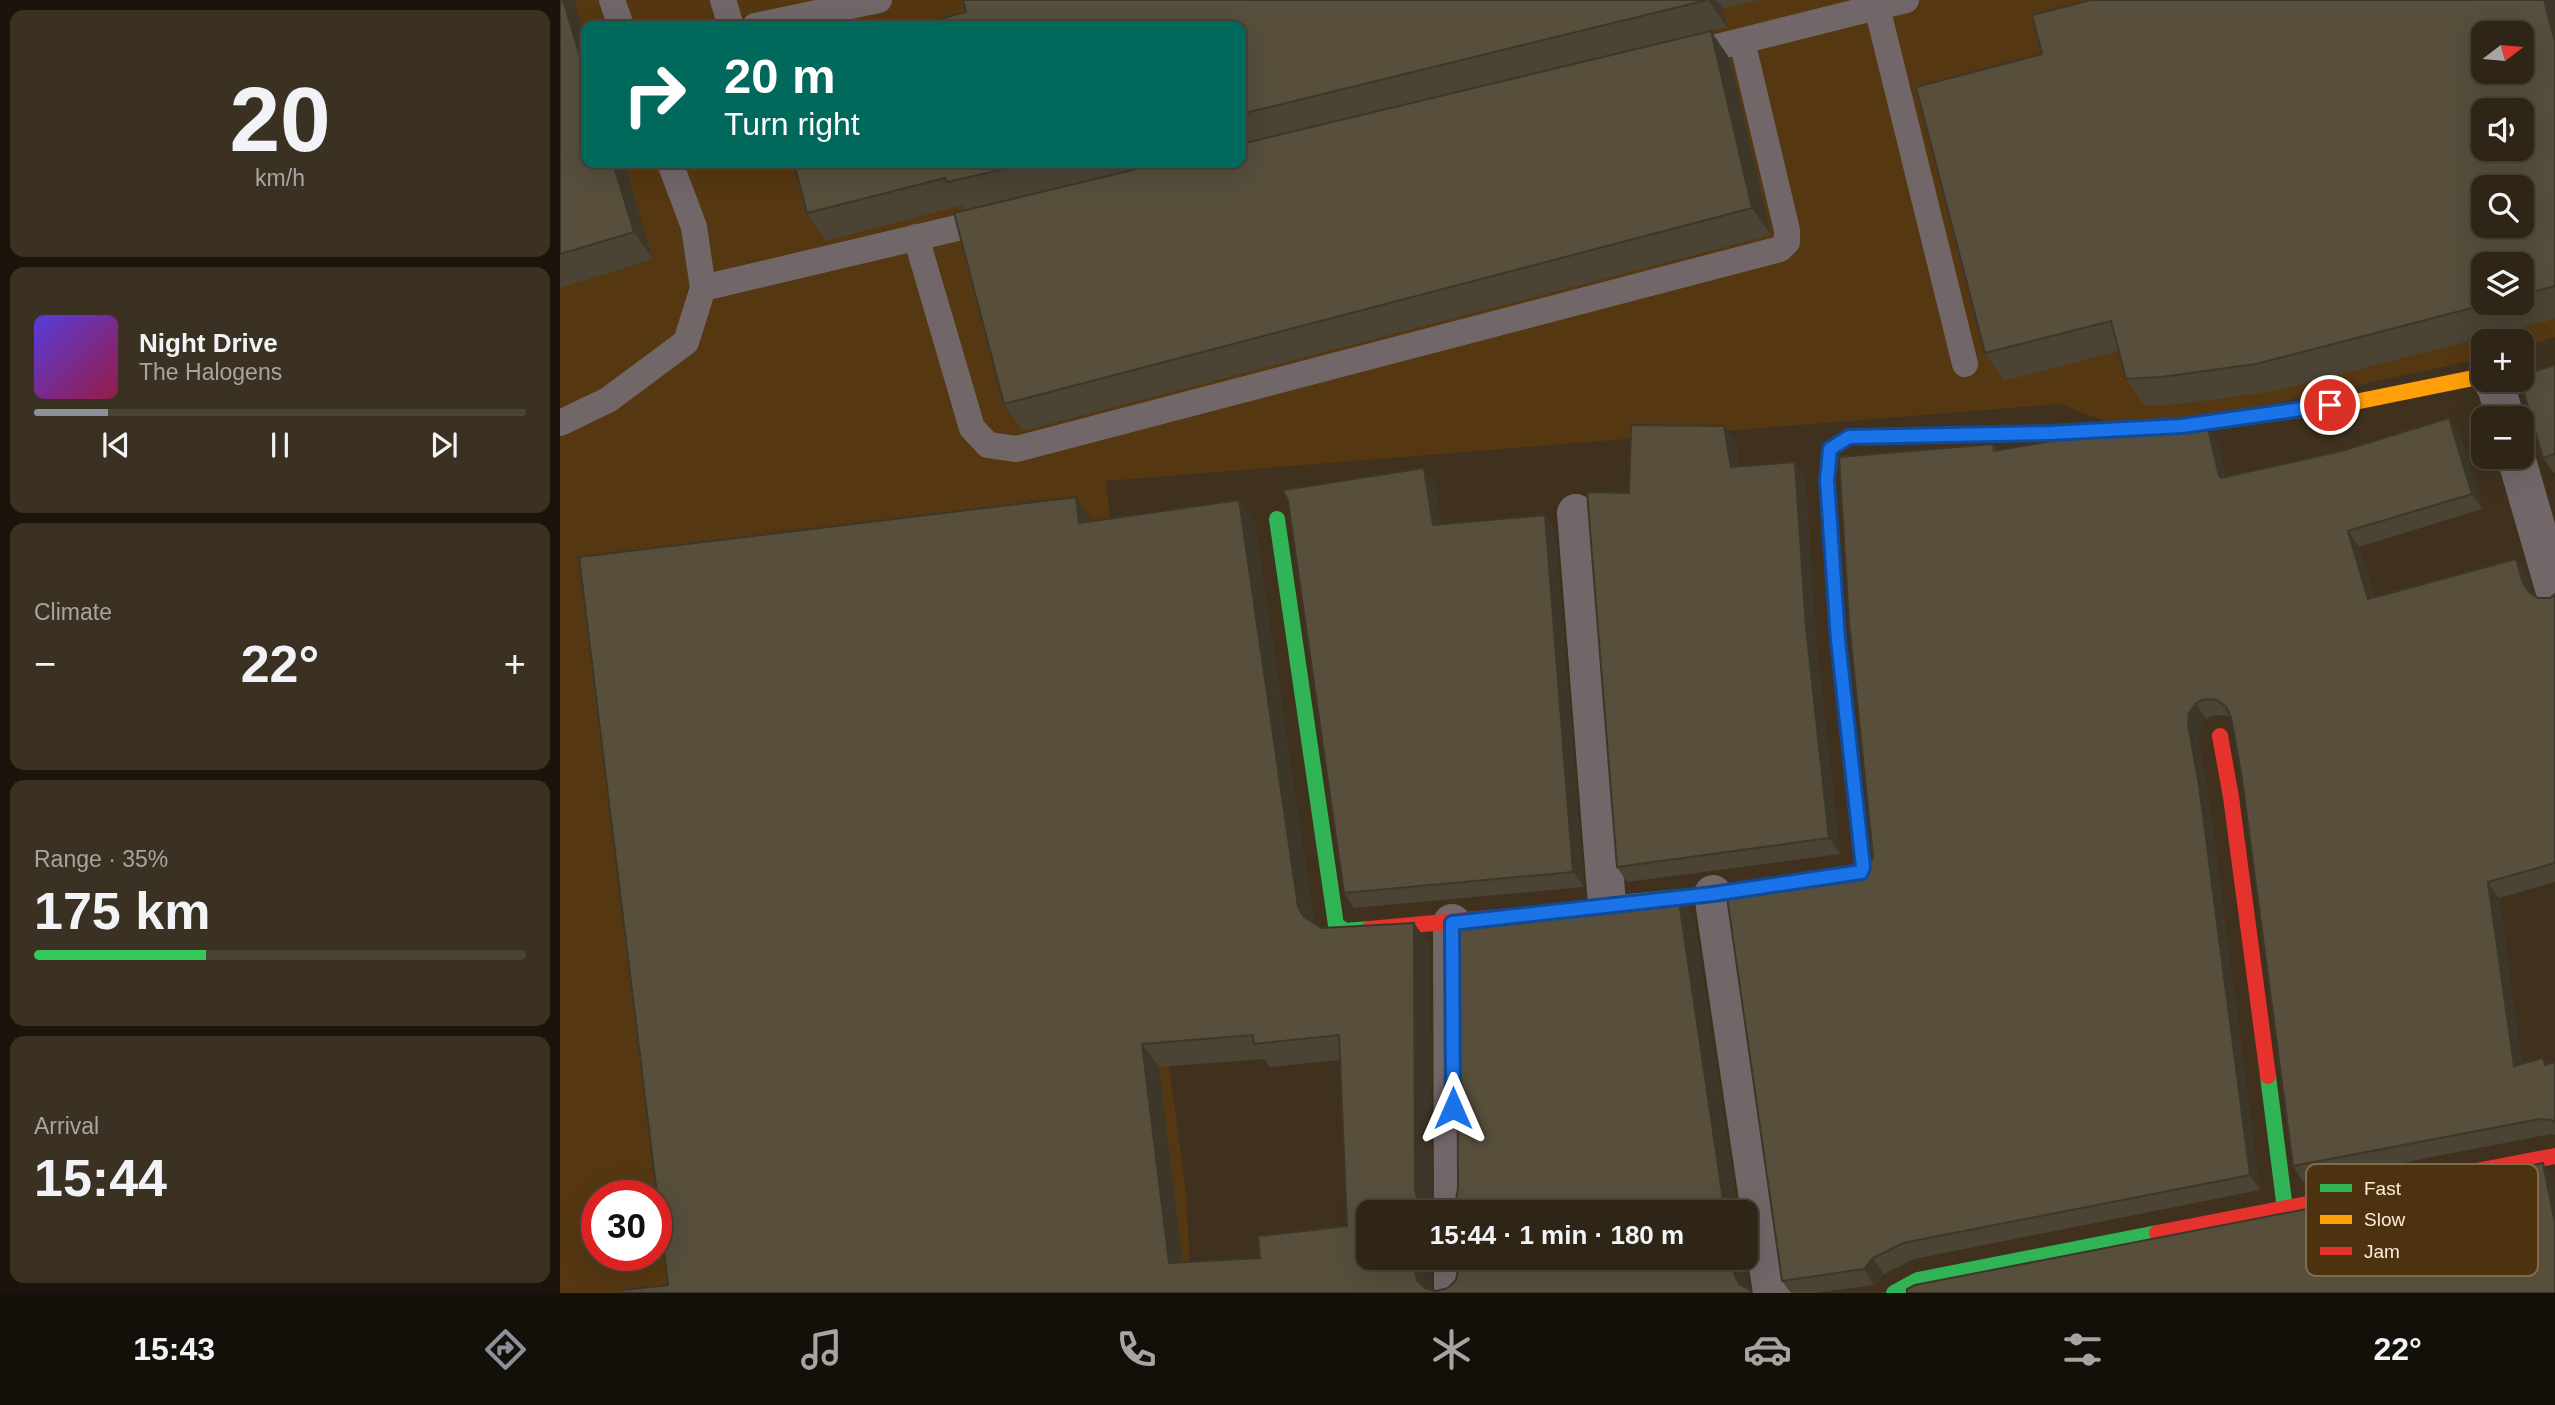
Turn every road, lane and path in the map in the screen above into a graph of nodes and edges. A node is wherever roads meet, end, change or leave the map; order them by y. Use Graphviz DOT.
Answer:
graph roads {
  1 [pos="612,0"];
  2 [pos="723,0"];
  3 [pos="879,0"];
  4 [pos="1906,0"];
  5 [pos="1876,4"];
  6 [pos="619,21"];
  7 [pos="729,21"];
  8 [pos="779,21"];
  9 [pos="1742,41"];
  10 [pos="1661,61"];
  11 [pos="672,168"];
  12 [pos="1021,213"];
  13 [pos="916,237"];
  14 [pos="703,288"];
  15 [pos="1965,364"];
  16 [pos="2471,378"];
  17 [pos="560,423"];
  18 [pos="2519,469"];
  19 [pos="1576,513"];
  20 [pos="1277,519"];
  21 [pos="2555,592"];
  22 [pos="2220,736"];
  23 [pos="1713,894"];
  24 [pos="1601,905"];
  25 [pos="1530,914"];
  26 [pos="1452,923"];
  27 [pos="2555,1156"];
  28 [pos="2511,1164"];
  29 [pos="1453,1200"];
  30 [pos="2306,1204"];
  31 [pos="2285,1209"];
  32 [pos="1453,1270"];
  33 [pos="1453,1293"];
  34 [pos="1772,1293"];
  35 [pos="1894,1293"];
  1 -- 6 [label="lane"];
  2 -- 7 [label="lane"];
  3 -- 8 [label="lane"];
  4 -- 5 [label="lane"];
  5 -- 9 [label="lane"];
  5 -- 15 [label="lane"];
  9 -- 10 [label="lane"];
  9 -- 13 [label="lane"];
  11 -- 14 [label="lane"];
  12 -- 13 [label="lane"];
  13 -- 14 [label="lane"];
  14 -- 17 [label="lane"];
  16 -- 23 [label="street"];
  18 -- 21 [label="street"];
  19 -- 24 [label="street"];
  20 -- 26 [label="street"];
  22 -- 31 [label="street"];
  23 -- 24 [label="street"];
  23 -- 34 [label="street"];
  25 -- 26 [label="street"];
  26 -- 29 [label="street"];
  27 -- 28 [label="street"];
  30 -- 31 [label="street"];
  31 -- 35 [label="street"];
  32 -- 33 [label="street"];
}
